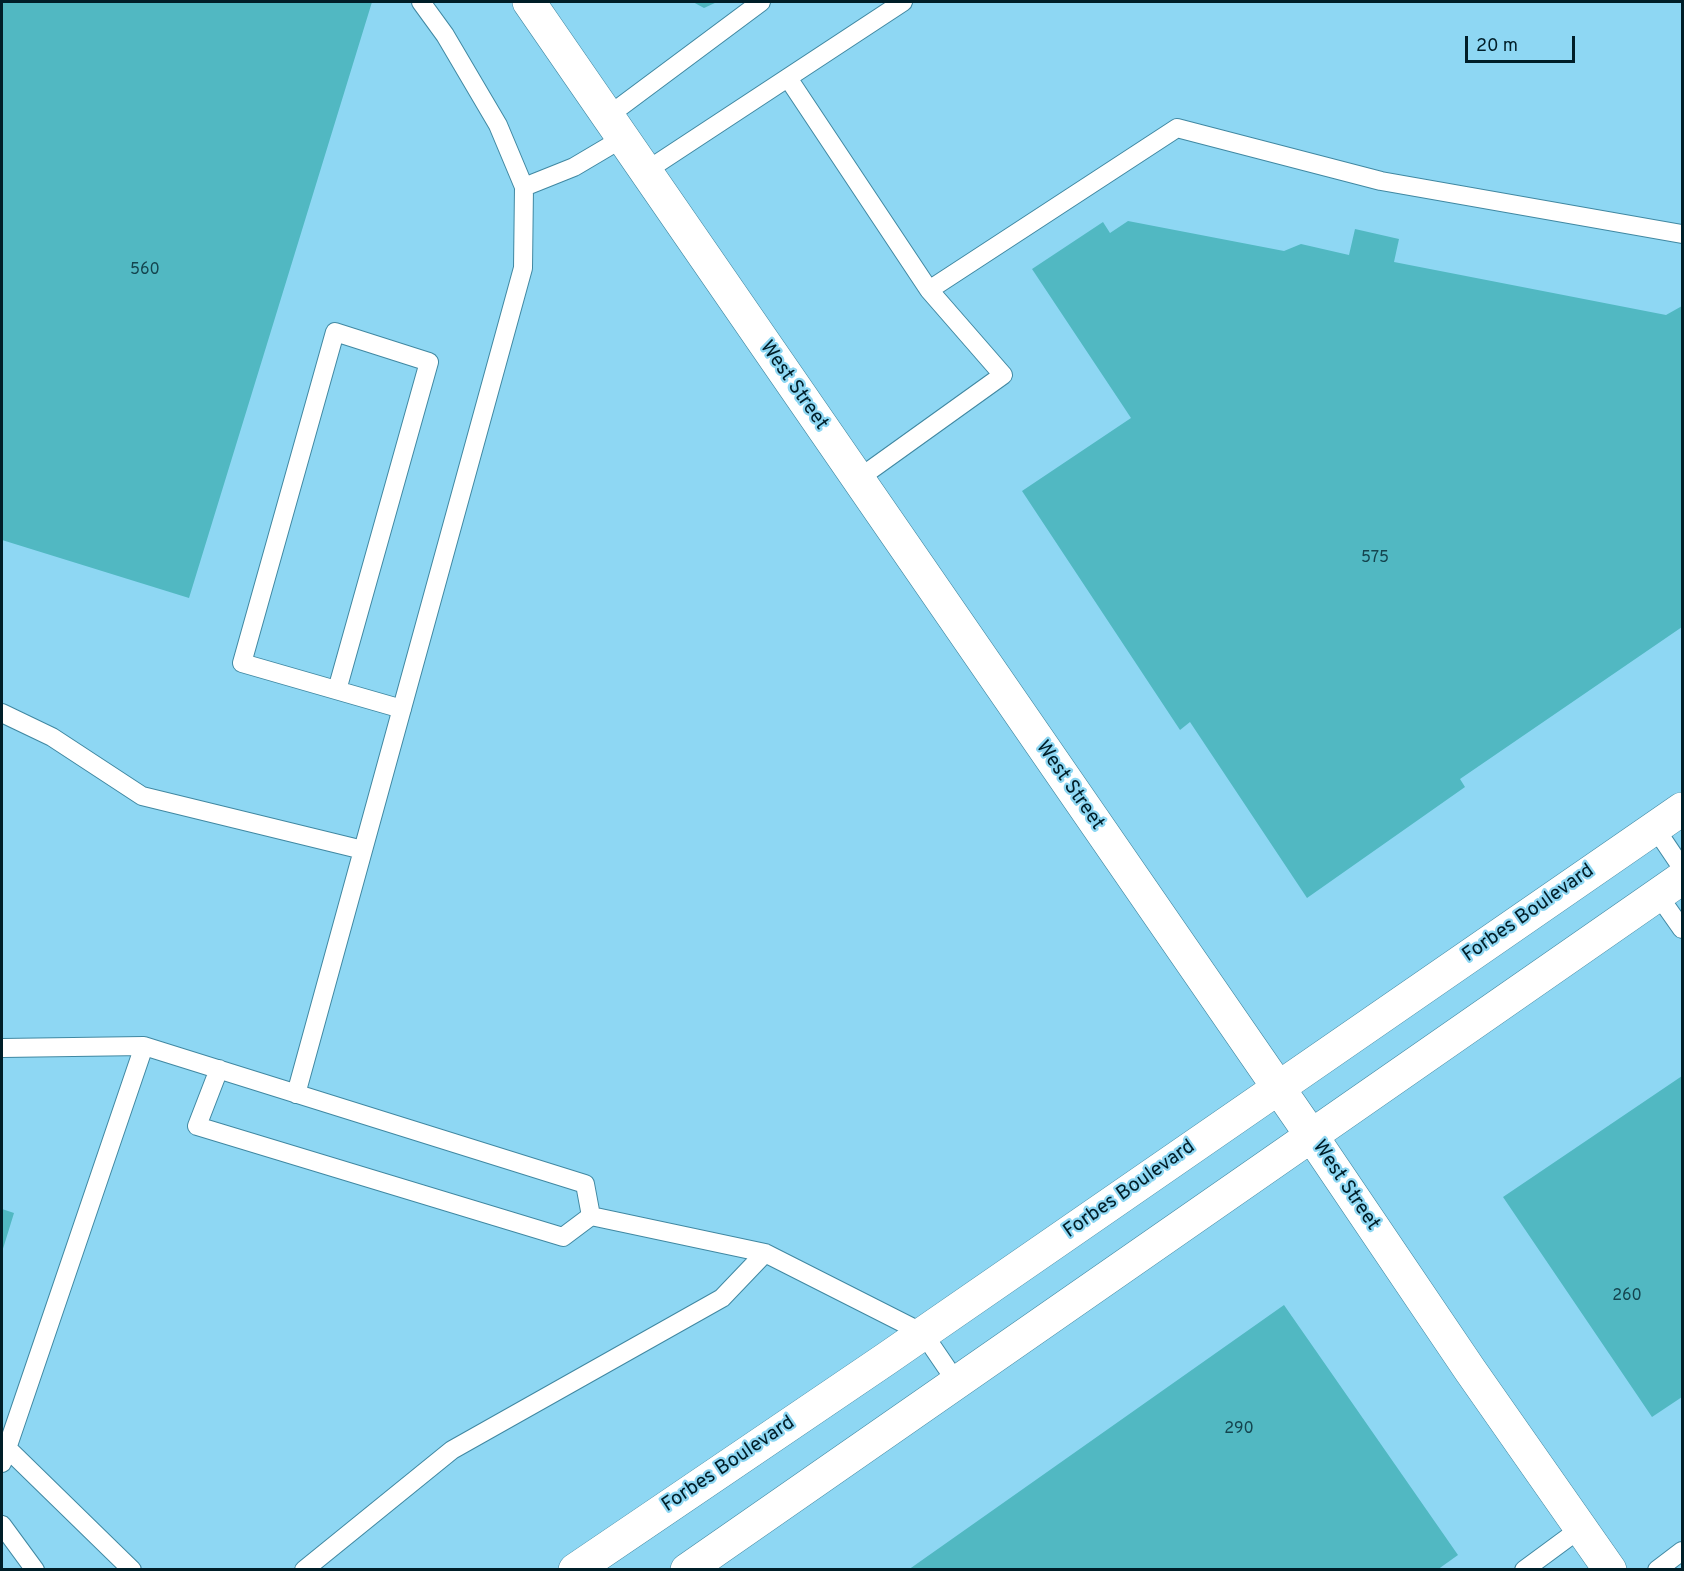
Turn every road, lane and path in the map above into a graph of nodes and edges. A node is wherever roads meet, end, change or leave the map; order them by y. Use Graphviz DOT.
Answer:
graph roads {
  1 [pos="421,2"];
  2 [pos="529,2"];
  3 [pos="761,2"];
  4 [pos="903,2"];
  5 [pos="788,78"];
  6 [pos="616,127"];
  7 [pos="646,171"];
  8 [pos="524,187"];
  9 [pos="1683,234"];
  10 [pos="929,290"];
  11 [pos="858,480"];
  12 [pos="337,690"];
  13 [pos="402,709"];
  14 [pos="2,713"];
  15 [pos="1683,808"];
  16 [pos="1655,828"];
  17 [pos="363,850"];
  18 [pos="1683,868"];
  19 [pos="1670,886"];
  20 [pos="1683,929"];
  21 [pos="144,1046"];
  22 [pos="2,1048"];
  23 [pos="219,1069"];
  24 [pos="1277,1088"];
  25 [pos="296,1094"];
  26 [pos="1311,1135"];
  27 [pos="591,1216"];
  28 [pos="765,1253"];
  29 [pos="923,1333"];
  30 [pos="957,1383"];
  31 [pos="4,1455"];
  32 [pos="2,1525"];
  33 [pos="1581,1528"];
  34 [pos="1683,1551"];
  35 [pos="35,1569"];
  36 [pos="132,1569"];
  37 [pos="304,1569"];
  38 [pos="575,1569"];
  39 [pos="687,1569"];
  40 [pos="1524,1569"];
  41 [pos="1610,1569"];
  42 [pos="1657,1569"];
  1 -- 8 [label="lane"];
  2 -- 6 [label="street, West Street"];
  3 -- 6 [label="lane"];
  4 -- 5 [label="lane"];
  5 -- 7 [label="lane"];
  5 -- 10 [label="lane"];
  6 -- 7 [label="street, West Street"];
  6 -- 8 [label="lane"];
  7 -- 11 [label="street, West Street"];
  8 -- 13 [label="lane"];
  9 -- 10 [label="lane"];
  10 -- 11 [label="lane"];
  11 -- 24 [label="street, West Street"];
  12 -- 12 [label="lane"];
  12 -- 13 [label="lane"];
  13 -- 17 [label="lane"];
  14 -- 17 [label="lane"];
  15 -- 16 [label="street, Forbes Boulevard"];
  16 -- 18 [label="lane"];
  16 -- 24 [label="street, Forbes Boulevard"];
  17 -- 25 [label="lane"];
  19 -- 20 [label="lane"];
  19 -- 26 [label="street"];
  21 -- 22 [label="lane"];
  21 -- 23 [label="lane"];
  21 -- 31 [label="lane"];
  23 -- 25 [label="lane"];
  23 -- 27 [label="lane"];
  24 -- 26 [label="street, West Street"];
  24 -- 29 [label="street, Forbes Boulevard"];
  25 -- 27 [label="lane"];
  26 -- 30 [label="street"];
  26 -- 33 [label="street, West Street"];
  27 -- 28 [label="lane"];
  28 -- 29 [label="lane"];
  28 -- 37 [label="lane"];
  29 -- 30 [label="lane"];
  29 -- 38 [label="street, Forbes Boulevard"];
  30 -- 39 [label="street"];
  31 -- 36 [label="lane"];
  32 -- 35 [label="lane"];
  33 -- 40 [label="lane"];
  33 -- 41 [label="street, West Street"];
  34 -- 42 [label="lane"];
}
